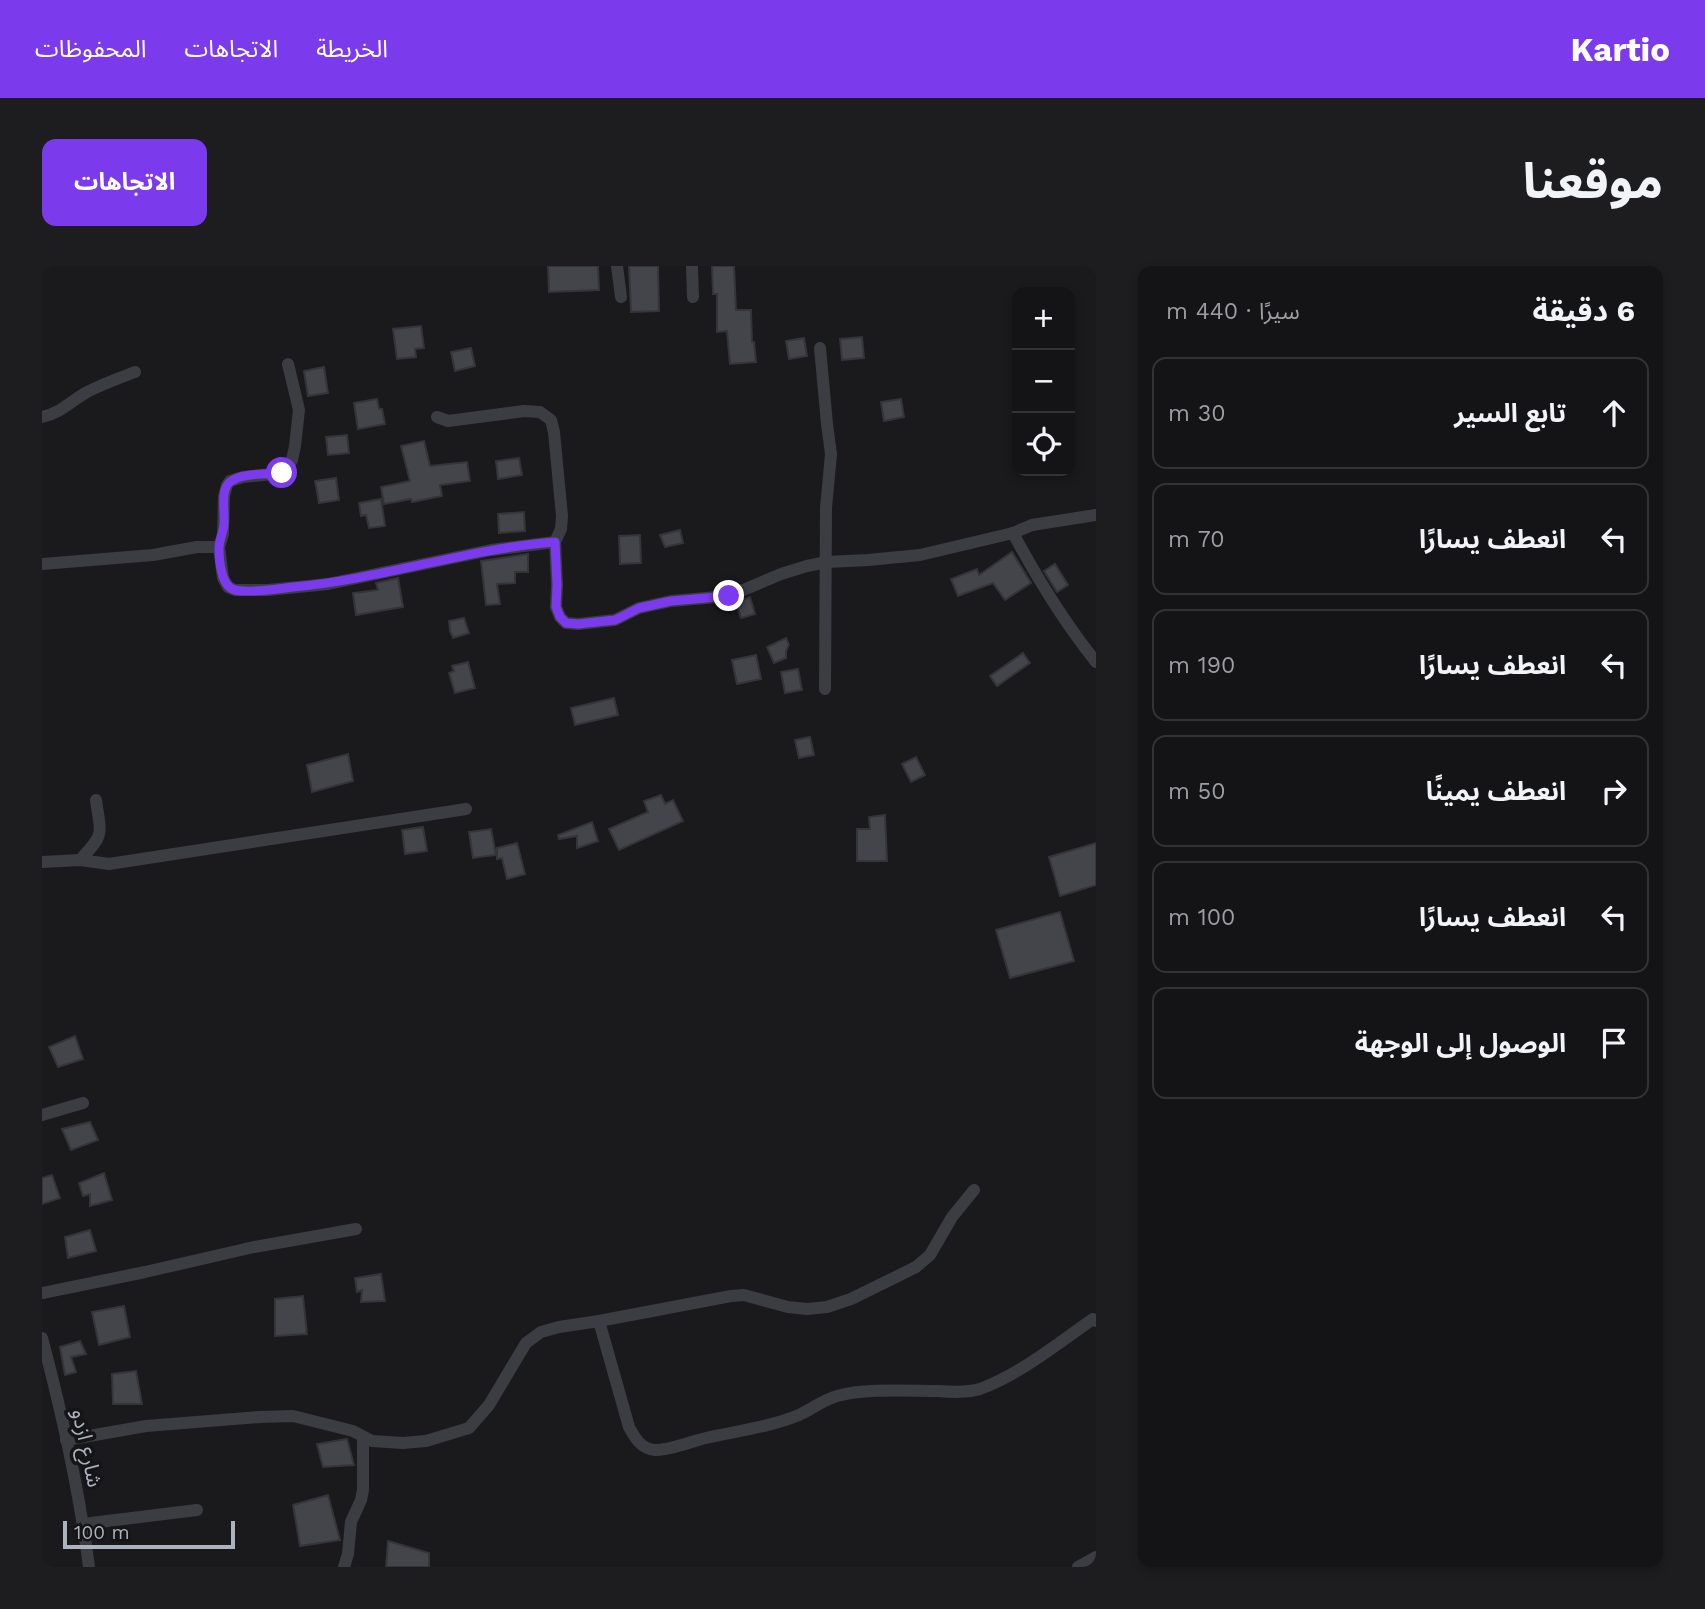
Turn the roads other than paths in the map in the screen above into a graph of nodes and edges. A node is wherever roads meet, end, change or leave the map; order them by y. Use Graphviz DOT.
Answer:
graph roads {
  1 [pos="617,266"];
  2 [pos="692,266"];
  3 [pos="621,297"];
  4 [pos="693,297"];
  5 [pos="820,348"];
  6 [pos="288,364"];
  7 [pos="135,372"];
  8 [pos="42,417"];
  9 [pos="437,417"];
  10 [pos="1096,515"];
  11 [pos="1013,533"];
  12 [pos="555,542"];
  13 [pos="219,547"];
  14 [pos="827,562"];
  15 [pos="42,564"];
  16 [pos="1096,662"];
  17 [pos="825,689"];
  18 [pos="96,800"];
  19 [pos="466,809"];
  20 [pos="80,860"];
  21 [pos="42,862"];
  22 [pos="83,1103"];
  23 [pos="42,1115"];
  24 [pos="974,1190"];
  25 [pos="356,1230"];
  26 [pos="42,1293"];
  27 [pos="599,1321"];
  28 [pos="1096,1321"];
  29 [pos="42,1338"];
  30 [pos="44,1357"];
  31 [pos="363,1438"];
  32 [pos="66,1440"];
  33 [pos="197,1510"];
  34 [pos="83,1524"];
  35 [pos="1096,1556"];
  36 [pos="89,1567"];
  37 [pos="344,1567"];
  38 [pos="1078,1567"];
  1 -- 3 [label="street"];
  2 -- 4 [label="street"];
  5 -- 14 [label="street"];
  6 -- 13 [label="street"];
  7 -- 8 [label="street"];
  9 -- 12 [label="street"];
  10 -- 11 [label="street"];
  11 -- 14 [label="street"];
  11 -- 16 [label="street"];
  12 -- 13 [label="street"];
  12 -- 14 [label="street"];
  13 -- 15 [label="street"];
  14 -- 17 [label="street"];
  18 -- 20 [label="street"];
  19 -- 20 [label="street"];
  20 -- 21 [label="street"];
  22 -- 23 [label="street"];
  24 -- 27 [label="street"];
  25 -- 26 [label="street"];
  27 -- 28 [label="street"];
  27 -- 31 [label="street"];
  29 -- 30 [label="street, شارع ازدو"];
  30 -- 32 [label="street, شارع ازدو"];
  31 -- 32 [label="street"];
  31 -- 37 [label="street"];
  32 -- 34 [label="street, شارع ازدو"];
  33 -- 34 [label="street"];
  34 -- 36 [label="street, شارع ازدو"];
  35 -- 38 [label="street"];
}
